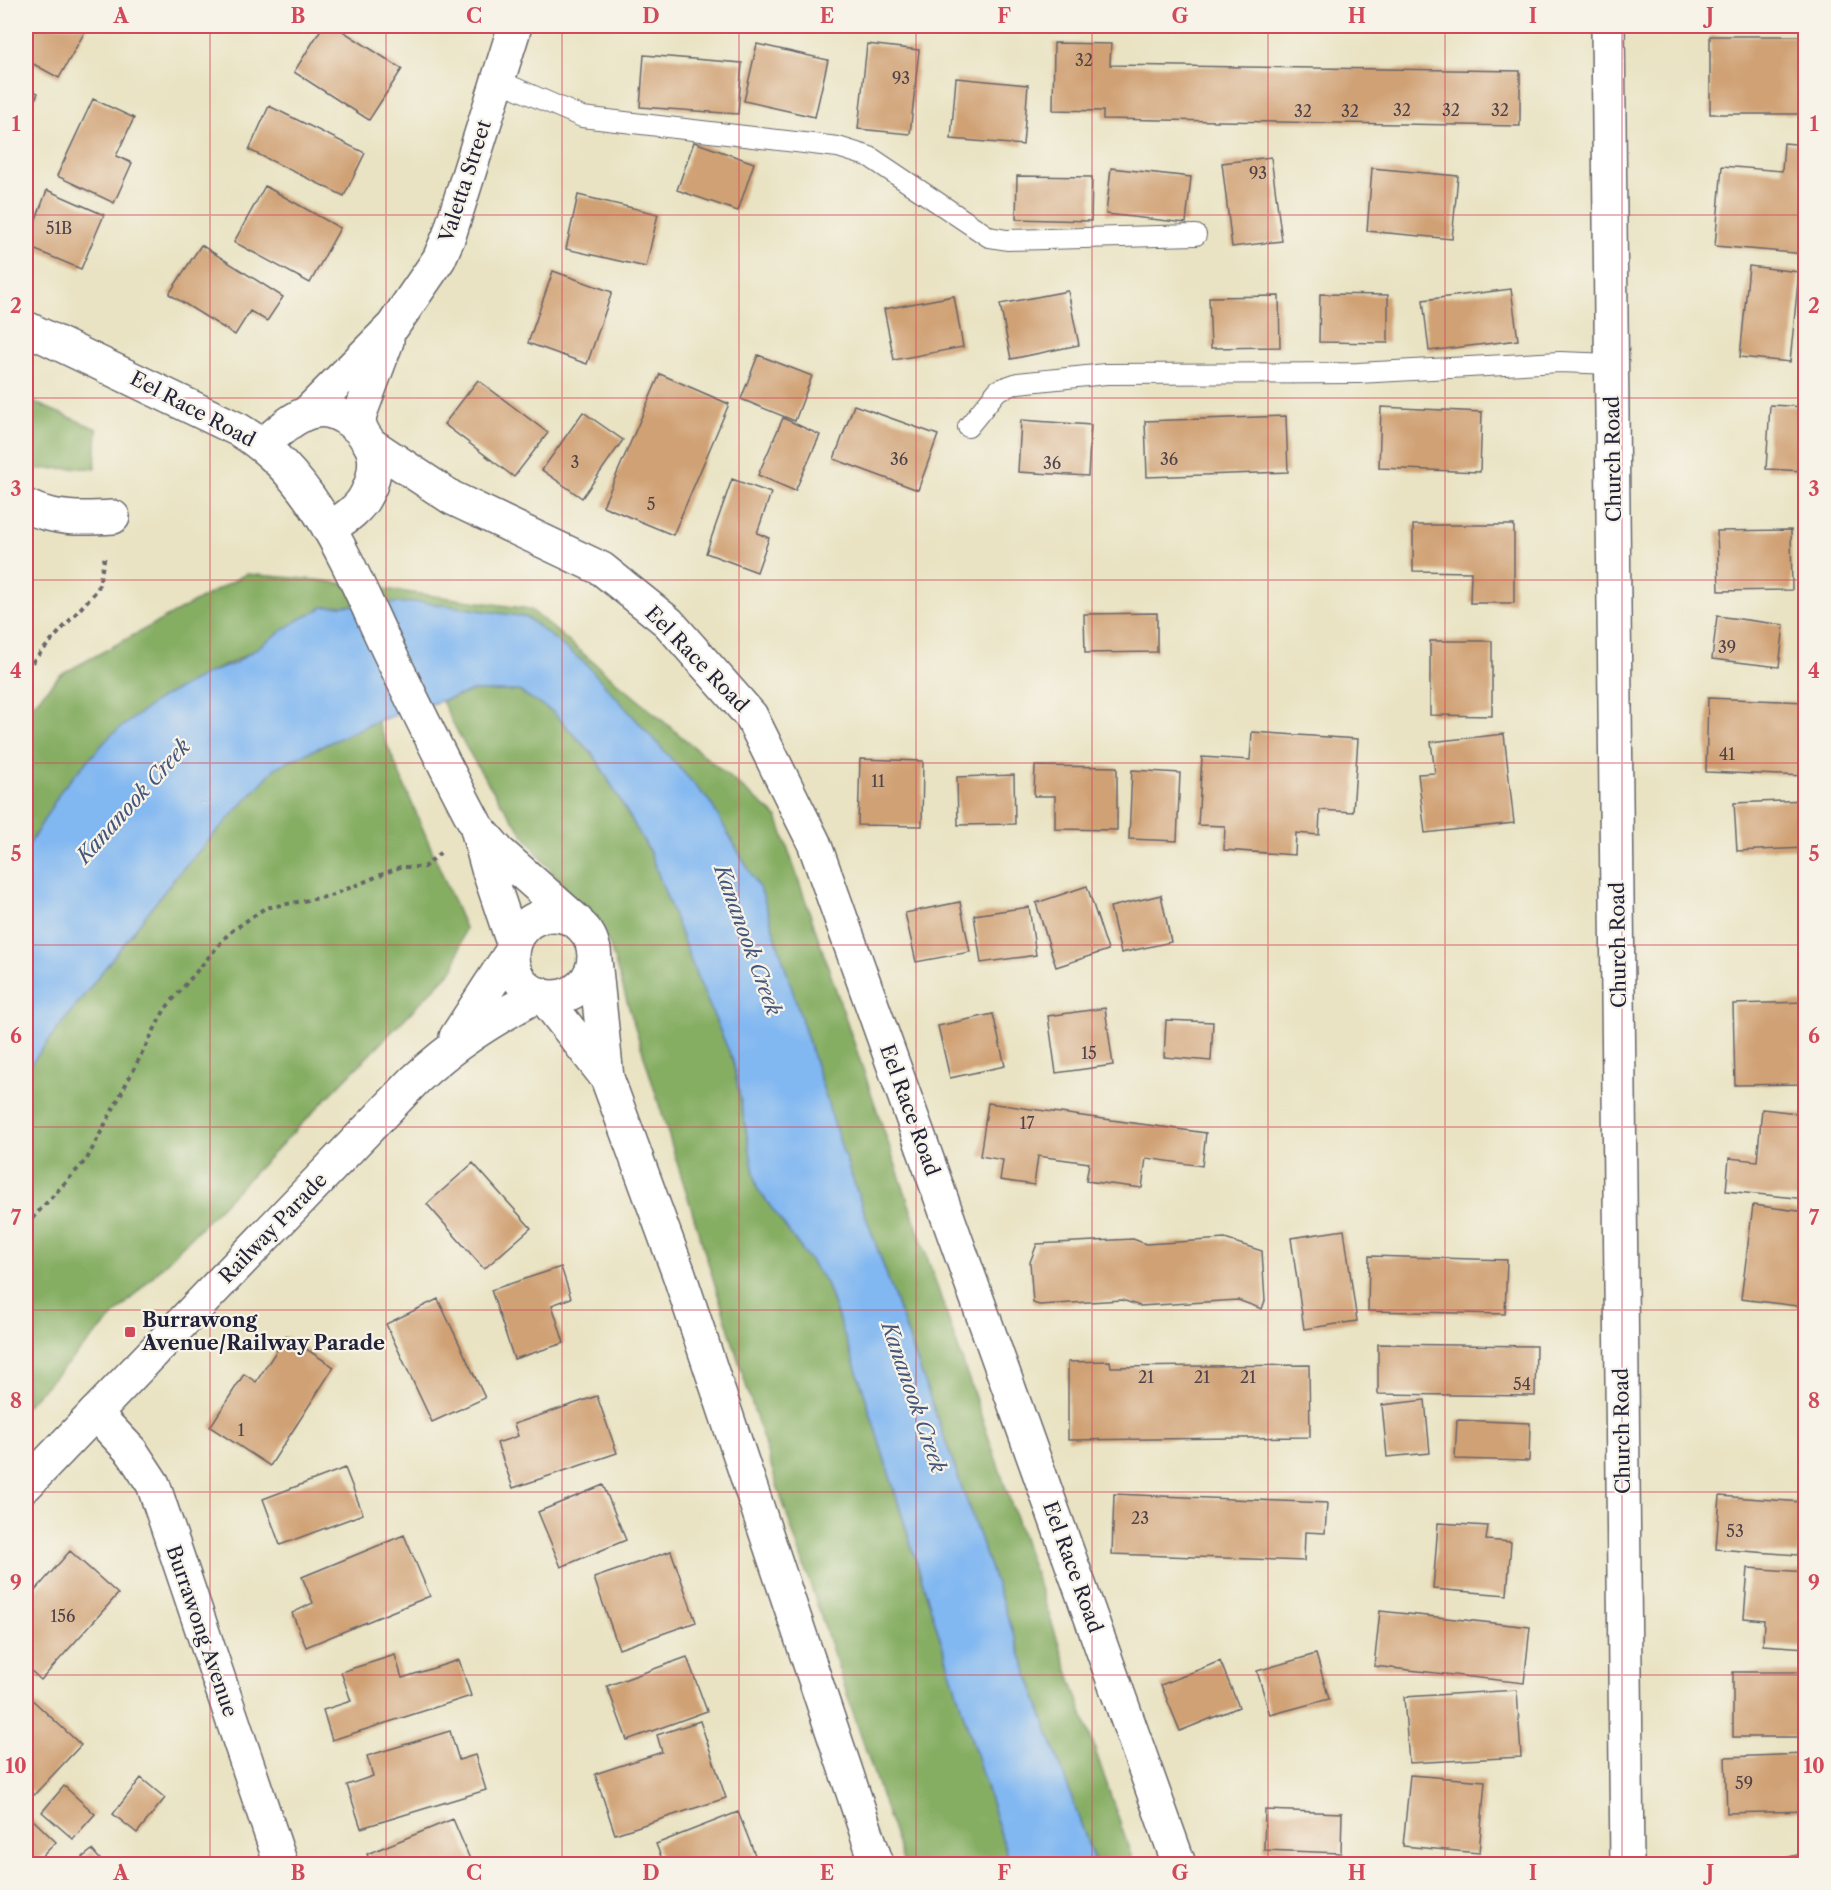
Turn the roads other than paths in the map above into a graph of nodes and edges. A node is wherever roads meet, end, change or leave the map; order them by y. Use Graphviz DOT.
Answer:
graph roads {
  1 [pos="514,26"];
  2 [pos="1608,26"];
  3 [pos="498,80"];
  4 [pos="1196,235"];
  5 [pos="393,326"];
  6 [pos="26,328"];
  7 [pos="1612,364"];
  8 [pos="307,413"];
  9 [pos="968,427"];
  10 [pos="367,440"];
  11 [pos="261,445"];
  12 [pos="452,498"];
  13 [pos="360,505"];
  14 [pos="26,506"];
  15 [pos="113,517"];
  16 [pos="329,530"];
  17 [pos="476,825"];
  18 [pos="586,936"];
  19 [pos="513,947"];
  20 [pos="541,995"];
  21 [pos="446,1050"];
  22 [pos="607,1078"];
  23 [pos="95,1413"];
  24 [pos="26,1485"];
  25 [pos="281,1864"];
  26 [pos="877,1864"];
  27 [pos="1179,1864"];
  28 [pos="1627,1864"];
  1 -- 3 [label="street, Valetta Street"];
  2 -- 7 [label="street, Church Road"];
  3 -- 4 [label="lane"];
  3 -- 5 [label="street, Valetta Street"];
  5 -- 8 [label="street, Valetta Street"];
  5 -- 10 [label="street, Valetta Street"];
  6 -- 11 [label="street, Eel Race Road"];
  7 -- 9 [label="lane"];
  7 -- 28 [label="street, Church Road"];
  8 -- 10 [label="street"];
  8 -- 11 [label="street, Valetta Street"];
  10 -- 12 [label="street, Eel Race Road"];
  10 -- 13 [label="street, Eel Race Road"];
  11 -- 16 [label="street, Eel Race Road"];
  12 -- 13 [label="street, Eel Race Road"];
  12 -- 27 [label="street, Eel Race Road"];
  13 -- 16 [label="street, Eel Race Road"];
  14 -- 15 [label="street"];
  16 -- 17 [label="street, Eel Race Road"];
  17 -- 18 [label="street, Eel Race Road"];
  17 -- 19 [label="street, Eel Race Road"];
  18 -- 19 [label="street, Railway Parade"];
  18 -- 20 [label="street, Railway Parade"];
  18 -- 22 [label="street"];
  19 -- 20 [label="street, Eel Race Road"];
  19 -- 21 [label="street, Railway Parade"];
  20 -- 21 [label="street, Railway Parade"];
  20 -- 22 [label="street"];
  21 -- 23 [label="street, Railway Parade"];
  22 -- 26 [label="street"];
  23 -- 24 [label="street, Railway Parade"];
  23 -- 25 [label="street, Burrawong Avenue"];
}
